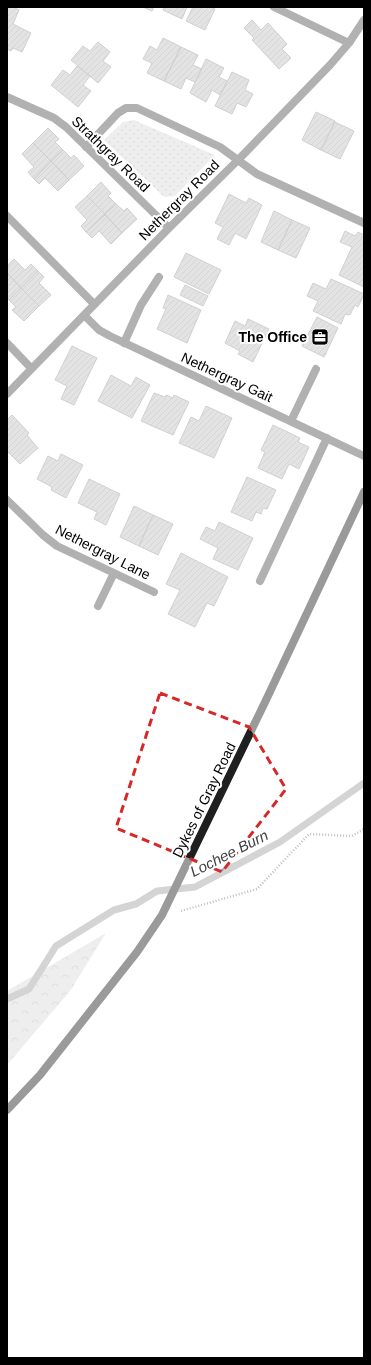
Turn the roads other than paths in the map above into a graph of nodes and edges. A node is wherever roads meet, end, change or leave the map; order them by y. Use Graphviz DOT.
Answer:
graph roads {
  1 [pos="274,7"];
  2 [pos="364,20"];
  3 [pos="349,43"];
  4 [pos="7,97"];
  5 [pos="86,147"];
  6 [pos="238,160"];
  7 [pos="7,216"];
  8 [pos="364,223"];
  9 [pos="169,228"];
  10 [pos="159,277"];
  11 [pos="94,304"];
  12 [pos="84,316"];
  13 [pos="7,343"];
  14 [pos="124,343"];
  15 [pos="31,368"];
  16 [pos="316,369"];
  17 [pos="7,394"];
  18 [pos="291,421"];
  19 [pos="327,438"];
  20 [pos="364,456"];
  21 [pos="364,492"];
  22 [pos="7,500"];
  23 [pos="114,573"];
  24 [pos="260,581"];
  25 [pos="154,592"];
  26 [pos="98,606"];
  27 [pos="7,1110"];
  1 -- 3 [label="street"];
  2 -- 3 [label="street, Nethergray Road"];
  3 -- 6 [label="street, Nethergray Road"];
  4 -- 5 [label="street, Strathgray Road"];
  5 -- 6 [label="street"];
  5 -- 9 [label="street, Strathgray Road"];
  6 -- 8 [label="street"];
  6 -- 9 [label="street, Nethergray Road"];
  7 -- 11 [label="street"];
  9 -- 11 [label="street, Nethergray Road"];
  10 -- 14 [label="street"];
  11 -- 12 [label="street, Nethergray Road"];
  12 -- 14 [label="street, Nethergray Gait"];
  12 -- 15 [label="street, Nethergray Road"];
  13 -- 15 [label="street"];
  14 -- 18 [label="street, Nethergray Gait"];
  15 -- 17 [label="street, Nethergray Road"];
  16 -- 18 [label="street"];
  18 -- 19 [label="street, Nethergray Gait"];
  19 -- 20 [label="street, Nethergray Gait"];
  19 -- 24 [label="street"];
  21 -- 27 [label="street, Dykes of Gray Road"];
  22 -- 23 [label="street, Nethergray Lane"];
  23 -- 25 [label="street, Nethergray Lane"];
  23 -- 26 [label="street"];
}
